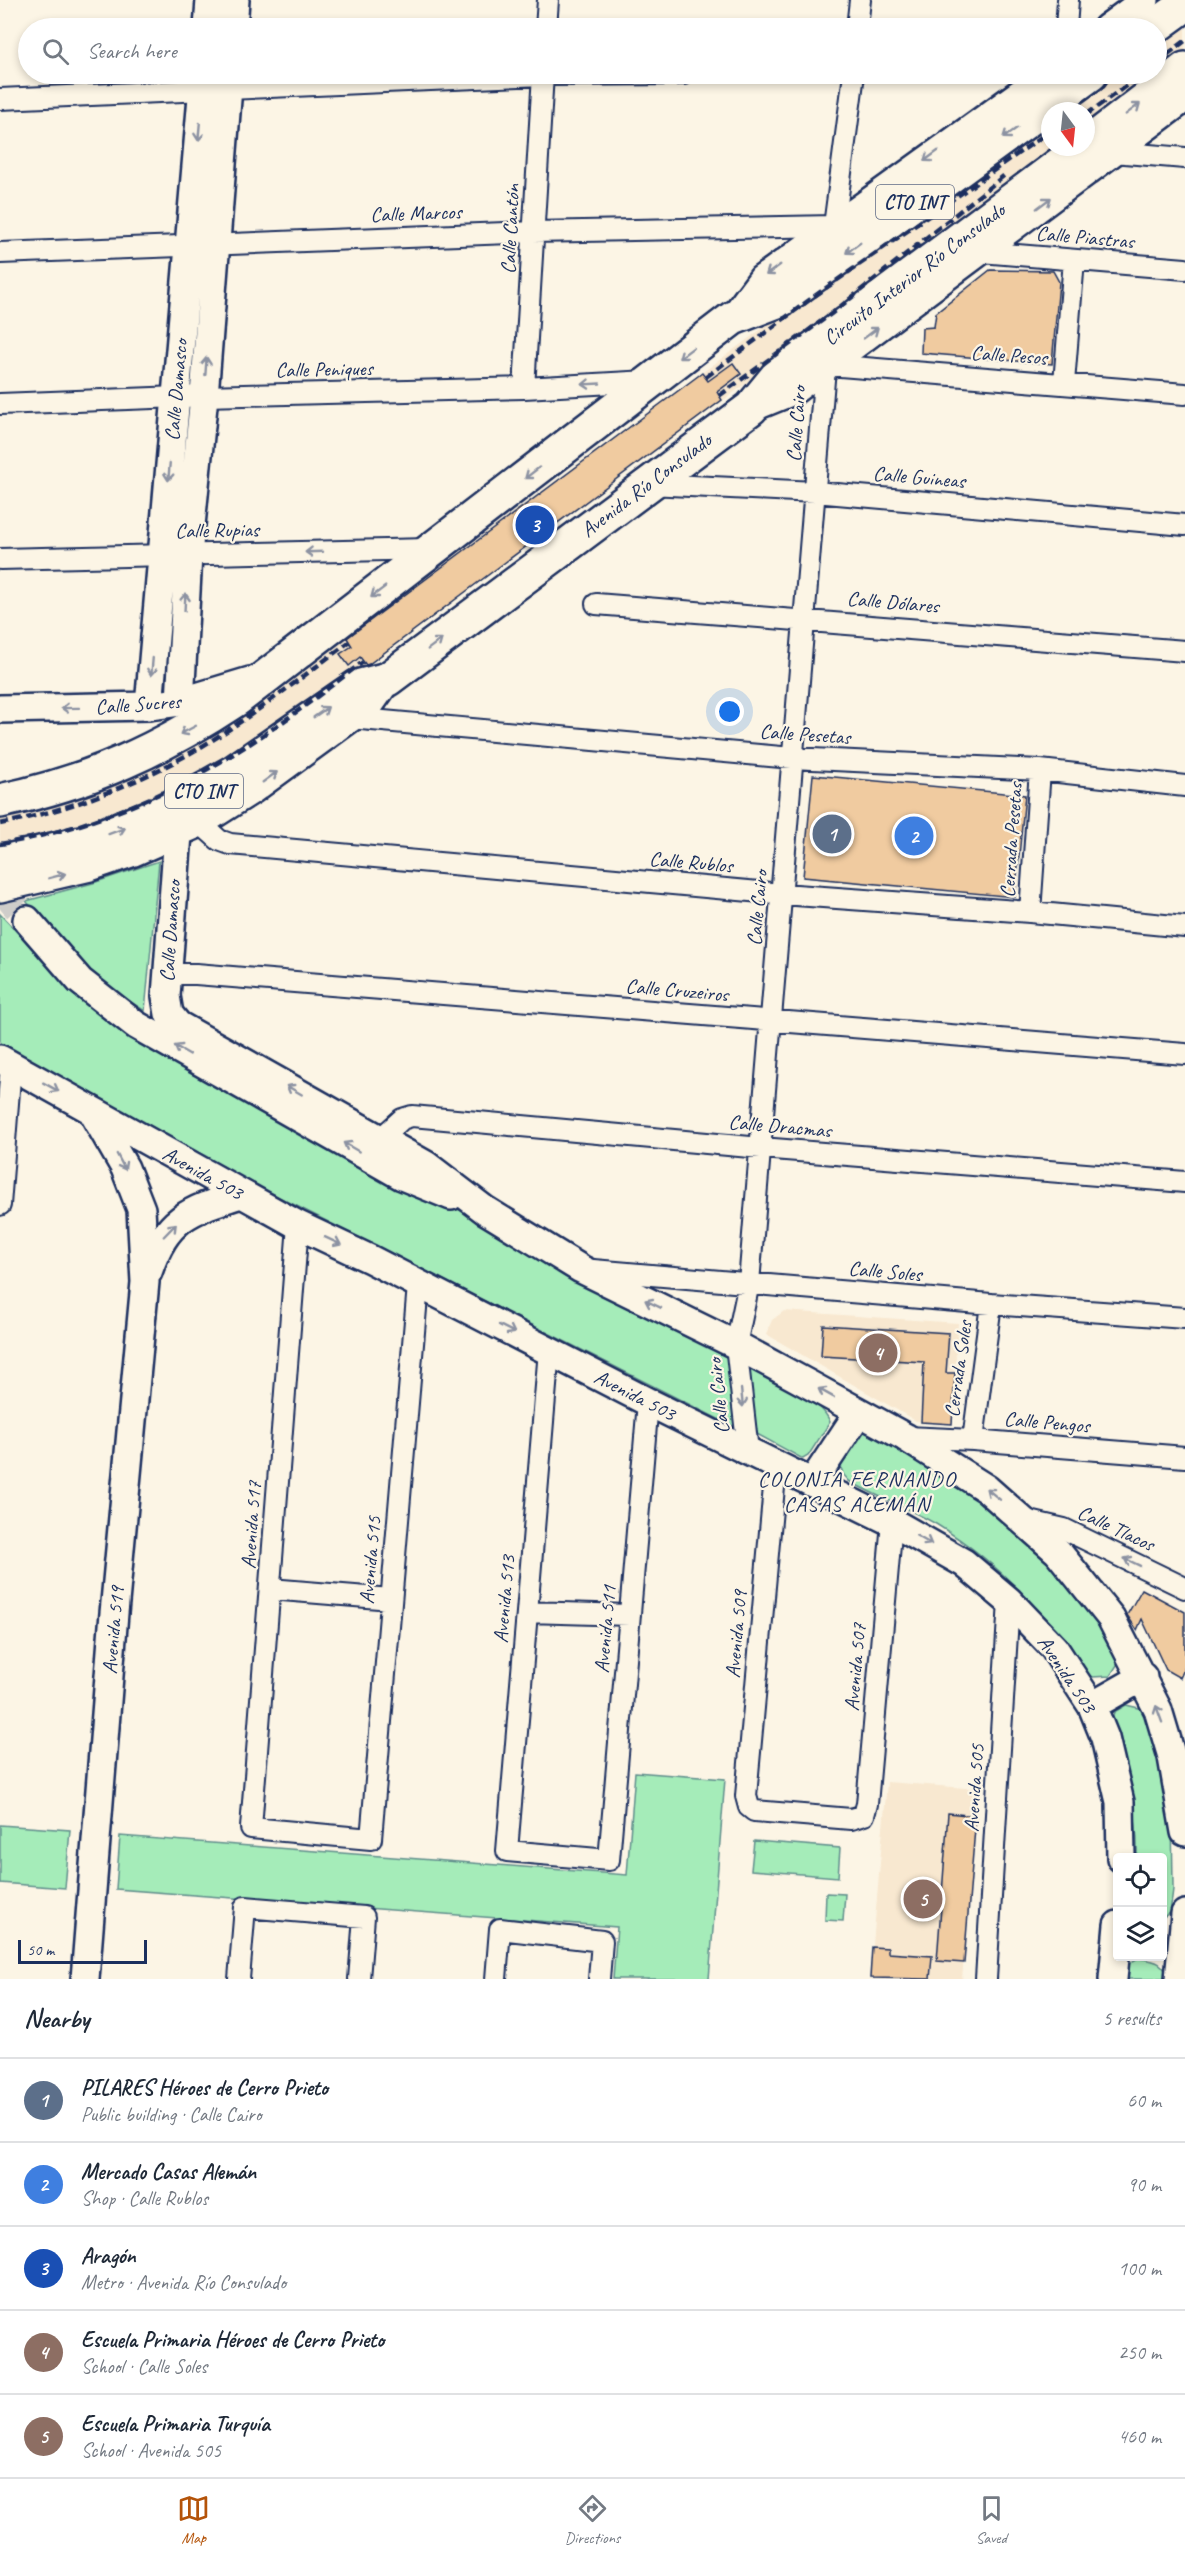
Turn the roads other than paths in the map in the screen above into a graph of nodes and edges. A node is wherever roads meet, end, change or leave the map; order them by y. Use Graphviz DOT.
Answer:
graph roads {
  1 [pos="210,0"];
  2 [pos="235,0"];
  3 [pos="548,0"];
  4 [pos="860,0"];
  5 [pos="1068,0"];
  6 [pos="1145,0"];
  7 [pos="1185,5"];
  8 [pos="209,18"];
  9 [pos="234,18"];
  10 [pos="547,18"];
  11 [pos="858,18"];
  12 [pos="1067,18"];
  13 [pos="1121,18"];
  14 [pos="1167,18"];
  15 [pos="1185,69"];
  16 [pos="191,84"];
  17 [pos="216,84"];
  18 [pos="542,84"];
  19 [pos="853,84"];
  20 [pos="1033,84"];
  21 [pos="1077,84"];
  22 [pos="1185,98"];
  23 [pos="0,99"];
  24 [pos="1095,147"];
  25 [pos="1095,147"];
  26 [pos="1095,148"];
  27 [pos="1083,156"];
  28 [pos="1085,156"];
  29 [pos="1185,158"];
  30 [pos="834,226"];
  31 [pos="534,232"];
  32 [pos="202,245"];
  33 [pos="981,252"];
  34 [pos="0,253"];
  35 [pos="1074,260"];
  36 [pos="1185,269"];
  37 [pos="733,318"];
  38 [pos="826,366"];
  39 [pos="650,381"];
  40 [pos="1064,383"];
  41 [pos="524,388"];
  42 [pos="1185,394"];
  43 [pos="204,396"];
  44 [pos="176,398"];
  45 [pos="0,405"];
  46 [pos="751,408"];
  47 [pos="648,484"];
  48 [pos="815,492"];
  49 [pos="1185,525"];
  50 [pos="435,549"];
  51 [pos="188,555"];
  52 [pos="161,556"];
  53 [pos="0,559"];
  54 [pos="596,604"];
  55 [pos="806,619"];
  56 [pos="1185,651"];
  57 [pos="270,672"];
  58 [pos="388,679"];
  59 [pos="180,702"];
  60 [pos="148,706"];
  61 [pos="0,709"];
  62 [pos="350,718"];
  63 [pos="792,758"];
  64 [pos="1040,770"];
  65 [pos="1185,786"];
  66 [pos="0,801"];
  67 [pos="189,829"];
  68 [pos="0,863"];
  69 [pos="0,888"];
  70 [pos="782,894"];
  71 [pos="1030,912"];
  72 [pos="27,920"];
  73 [pos="1185,927"];
  74 [pos="166,974"];
  75 [pos="771,1022"];
  76 [pos="1185,1054"];
  77 [pos="6,1062"];
  78 [pos="92,1111"];
  79 [pos="380,1139"];
  80 [pos="761,1148"];
  81 [pos="1185,1182"];
  82 [pos="241,1194"];
  83 [pos="0,1205"];
  84 [pos="485,1210"];
  85 [pos="298,1225"];
  86 [pos="580,1269"];
  87 [pos="145,1282"];
  88 [pos="750,1283"];
  89 [pos="418,1285"];
  90 [pos="991,1304"];
  91 [pos="1185,1318"];
  92 [pos="736,1345"];
  93 [pos="549,1350"];
  94 [pos="648,1402"];
  95 [pos="859,1412"];
  96 [pos="905,1437"];
  97 [pos="973,1440"];
  98 [pos="748,1451"];
  99 [pos="1185,1458"];
  100 [pos="776,1465"];
  101 [pos="812,1483"];
  102 [pos="1025,1520"];
  103 [pos="892,1522"];
  104 [pos="270,1588"];
  105 [pos="1185,1588"];
  106 [pos="391,1599"];
  107 [pos="1009,1601"];
  108 [pos="527,1612"];
  109 [pos="630,1615"];
  110 [pos="1143,1677"];
  111 [pos="1092,1706"];
  112 [pos="864,1815"];
  113 [pos="1185,1832"];
  114 [pos="371,1839"];
  115 [pos="1121,1853"];
  116 [pos="609,1860"];
  117 [pos="1177,1931"];
  118 [pos="1115,1961"];
  119 [pos="85,1979"];
  120 [pos="239,1979"];
  121 [pos="359,1979"];
  122 [pos="496,1979"];
  123 [pos="599,1979"];
  124 [pos="986,1979"];
  125 [pos="1113,1979"];
  126 [pos="1179,1979"];
  1 -- 8 [label="street"];
  2 -- 9 [label="street"];
  3 -- 10 [label="street"];
  4 -- 11 [label="street"];
  5 -- 12 [label="street"];
  6 -- 13 [label="street"];
  7 -- 14 [label="highway"];
  24 -- 15 [label="highway, Circuito Interior Río Consulado / CTO INT, one-way"];
  16 -- 23 [label="street"];
  17 -- 32 [label="street, Calle Damasco"];
  18 -- 31 [label="street, Calle Cantón"];
  19 -- 30 [label="street"];
  20 -- 30 [label="street, CTO INT, one-way"];
  21 -- 37 [label="highway, CTO INT, one-way"];
  22 -- 25 [label="street, Avenida Río Consulado / CTO INT"];
  26 -- 29 [label="street"];
  27 -- 46 [label="highway, Circuito Interior Río Consulado / CTO INT"];
  33 -- 28 [label="street, Avenida Río Consulado / CTO INT, one-way"];
  30 -- 31 [label="street, Calle Marcos"];
  30 -- 37 [label="street, CTO INT, one-way"];
  31 -- 32 [label="street, Calle Marcos"];
  31 -- 41 [label="street, Calle Cantón"];
  32 -- 34 [label="street, Calle Marcos"];
  43 -- 32 [label="street, Calle Damasco, one-way"];
  32 -- 44 [label="street, Calle Damasco"];
  33 -- 35 [label="street, Calle Piastras"];
  38 -- 33 [label="street, Avenida Río Consulado / CTO INT, one-way"];
  35 -- 36 [label="street, Calle Piastras"];
  35 -- 40 [label="street"];
  37 -- 39 [label="highway, CTO INT, one-way"];
  38 -- 40 [label="street, Calle Pesos"];
  38 -- 46 [label="street, Avenida Río Consulado / CTO INT"];
  38 -- 48 [label="street, Calle Cairo"];
  39 -- 41 [label="street, Calle Peniques, one-way"];
  39 -- 50 [label="highway, CTO INT, one-way"];
  40 -- 42 [label="street, Calle Pesos"];
  41 -- 43 [label="street, Calle Peniques"];
  43 -- 44 [label="street, Calle Peniques"];
  43 -- 51 [label="street, Calle Damasco"];
  44 -- 45 [label="street, Calle Peniques"];
  44 -- 52 [label="street, Calle Damasco, one-way"];
  46 -- 47 [label="highway, Avenida Río Consulado / CTO INT"];
  47 -- 48 [label="street, Calle Guineas"];
  58 -- 47 [label="highway, Avenida Río Consulado / CTO INT, one-way"];
  48 -- 49 [label="street, Calle Guineas"];
  48 -- 55 [label="street, Calle Cairo"];
  50 -- 51 [label="street, Calle Rupias, one-way"];
  50 -- 57 [label="highway, CTO INT, one-way"];
  51 -- 52 [label="street, Calle Rupias"];
  59 -- 51 [label="street, Calle Damasco, one-way"];
  52 -- 53 [label="street, Calle Rupias"];
  52 -- 60 [label="street, Calle Damasco, one-way"];
  54 -- 55 [label="street, Calle Dólares"];
  55 -- 56 [label="street, Calle Dólares"];
  55 -- 63 [label="street, Calle Cairo"];
  57 -- 59 [label="street, Calle Sucres / CTO INT"];
  57 -- 66 [label="highway, CTO INT, one-way"];
  58 -- 62 [label="street, Avenida Río Consulado / CTO INT"];
  68 -- 58 [label="highway, CTO INT, one-way"];
  59 -- 60 [label="street, Calle Sucres / CTO INT"];
  60 -- 61 [label="street, Calle Sucres / CTO INT, one-way"];
  62 -- 63 [label="street, Calle Pesetas"];
  67 -- 62 [label="street, Avenida Río Consulado / CTO INT, one-way"];
  63 -- 64 [label="street, Calle Pesetas"];
  63 -- 70 [label="street, Calle Cairo"];
  64 -- 65 [label="street, Calle Pesetas"];
  64 -- 71 [label="street, Cerrada Pesetas"];
  69 -- 67 [label="street, Avenida Río Consulado / CTO INT, one-way"];
  67 -- 70 [label="street, Calle Rublos"];
  67 -- 74 [label="street, Calle Damasco"];
  70 -- 71 [label="street, Calle Rublos"];
  70 -- 75 [label="street, Calle Cairo"];
  71 -- 73 [label="street, Calle Rublos"];
  84 -- 72 [label="street, one-way"];
  74 -- 75 [label="street, Calle Cruzeiros"];
  79 -- 74 [label="street, Calle Damasco, one-way"];
  75 -- 76 [label="street, Calle Cruzeiros"];
  75 -- 80 [label="street, Calle Cairo"];
  77 -- 78 [label="street, Avenida 503, one-way"];
  77 -- 83 [label="street"];
  78 -- 82 [label="street, Avenida 503"];
  78 -- 87 [label="street, Avenida 519, one-way"];
  79 -- 80 [label="street, Calle Dracmas"];
  79 -- 84 [label="street"];
  80 -- 81 [label="street, Calle Dracmas"];
  80 -- 88 [label="street, Calle Cairo"];
  82 -- 85 [label="street, Avenida 503"];
  87 -- 82 [label="street, Avenida 519, one-way"];
  84 -- 86 [label="street"];
  85 -- 89 [label="street, Avenida 503, one-way"];
  85 -- 104 [label="street, Avenida 517"];
  86 -- 88 [label="street, Calle Soles"];
  92 -- 86 [label="street, one-way"];
  87 -- 119 [label="street, Avenida 519"];
  88 -- 90 [label="street, Calle Soles"];
  88 -- 92 [label="street, Calle Cairo"];
  89 -- 93 [label="street, Avenida 503, one-way"];
  89 -- 106 [label="street, Avenida 515"];
  90 -- 91 [label="street, Calle Soles"];
  90 -- 97 [label="street, Cerrada Soles"];
  95 -- 92 [label="street, one-way"];
  92 -- 98 [label="street, Calle Cairo, one-way"];
  93 -- 94 [label="street, Avenida 503"];
  93 -- 108 [label="street, Avenida 513"];
  94 -- 98 [label="street, Avenida 503"];
  94 -- 109 [label="street, Avenida 511"];
  95 -- 96 [label="street"];
  95 -- 101 [label="street"];
  96 -- 97 [label="street, Calle Pengos"];
  102 -- 96 [label="street, one-way"];
  97 -- 99 [label="street, Calle Pengos"];
  98 -- 100 [label="street, Avenida 503"];
  100 -- 101 [label="street, Avenida 503"];
  100 -- 112 [label="street, Avenida 509"];
  101 -- 103 [label="street, Avenida 503"];
  105 -- 102 [label="street, Calle Tlacos, one-way"];
  102 -- 110 [label="street"];
  103 -- 107 [label="street, Avenida 503, one-way"];
  103 -- 112 [label="street, Avenida 507"];
  104 -- 106 [label="street"];
  104 -- 114 [label="street, Avenida 517"];
  106 -- 114 [label="street, Avenida 515"];
  107 -- 111 [label="street, Avenida 503"];
  107 -- 124 [label="street, Avenida 505"];
  108 -- 109 [label="street"];
  108 -- 116 [label="street, Avenida 513"];
  109 -- 116 [label="street, Avenida 511"];
  110 -- 111 [label="street"];
  113 -- 110 [label="street, one-way"];
  111 -- 115 [label="street, Avenida 503"];
  117 -- 126 [label="street"];
  118 -- 125 [label="street"];
  120 -- 121 [label="street"];
  122 -- 123 [label="street"];
}
